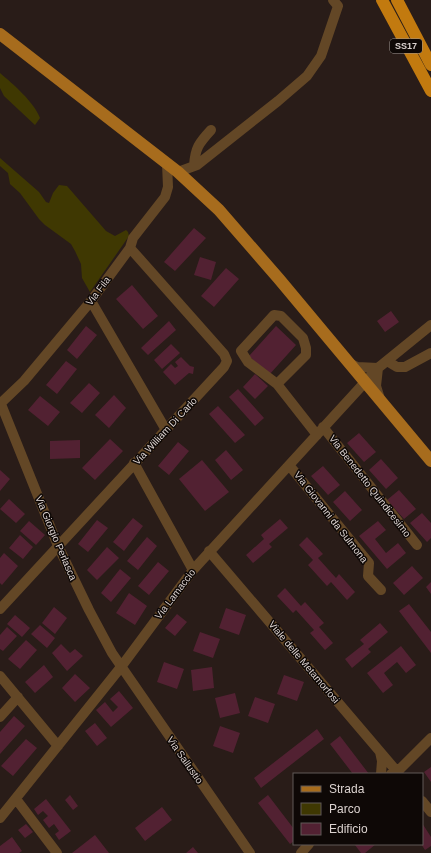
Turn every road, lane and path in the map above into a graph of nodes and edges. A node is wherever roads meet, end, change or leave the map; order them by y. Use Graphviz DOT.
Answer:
graph roads {
  1 [pos="333,0"];
  2 [pos="382,0"];
  3 [pos="397,0"];
  4 [pos="0,34"];
  5 [pos="431,65"];
  6 [pos="431,91"];
  7 [pos="211,130"];
  8 [pos="167,164"];
  9 [pos="194,166"];
  10 [pos="178,172"];
  11 [pos="130,248"];
  12 [pos="91,301"];
  13 [pos="431,324"];
  14 [pos="431,353"];
  15 [pos="387,360"];
  16 [pos="349,363"];
  17 [pos="378,368"];
  18 [pos="365,382"];
  19 [pos="277,384"];
  20 [pos="380,401"];
  21 [pos="0,404"];
  22 [pos="166,430"];
  23 [pos="320,431"];
  24 [pos="431,461"];
  25 [pos="134,463"];
  26 [pos="289,465"];
  27 [pos="417,545"];
  28 [pos="58,546"];
  29 [pos="209,551"];
  30 [pos="192,570"];
  31 [pos="381,590"];
  32 [pos="0,609"];
  33 [pos="121,667"];
  34 [pos="0,676"];
  35 [pos="18,698"];
  36 [pos="0,717"];
  37 [pos="431,738"];
  38 [pos="58,746"];
  39 [pos="380,752"];
  40 [pos="381,773"];
  41 [pos="396,773"];
  42 [pos="16,799"];
  43 [pos="423,803"];
  44 [pos="431,812"];
  45 [pos="0,818"];
  46 [pos="308,845"];
  47 [pos="58,853"];
  48 [pos="250,853"];
  49 [pos="300,853"];
  1 -- 9 [label="street"];
  2 -- 6 [label="highway, SS17"];
  3 -- 5 [label="highway, SS17"];
  4 -- 8 [label="main road"];
  7 -- 9 [label="street"];
  8 -- 10 [label="main road"];
  8 -- 11 [label="street, Via Fila"];
  9 -- 10 [label="street"];
  10 -- 16 [label="main road"];
  11 -- 12 [label="street, Via Fila"];
  11 -- 22 [label="street, Via William Di Carlo"];
  12 -- 21 [label="street, Via Fila"];
  12 -- 22 [label="street"];
  13 -- 15 [label="street, Via Lamaccio"];
  14 -- 15 [label="street"];
  15 -- 17 [label="street, Via Lamaccio"];
  16 -- 17 [label="street"];
  16 -- 18 [label="main road"];
  17 -- 18 [label="street, Via Lamaccio"];
  17 -- 20 [label="street"];
  18 -- 20 [label="main road"];
  18 -- 23 [label="street, Via Lamaccio"];
  19 -- 19 [label="street"];
  19 -- 23 [label="street, Via Benedetto Quindicesimo"];
  20 -- 24 [label="main road"];
  21 -- 28 [label="street, Via Giorgio Perlasca"];
  22 -- 25 [label="street, Via William Di Carlo"];
  23 -- 26 [label="street, Via Lamaccio"];
  23 -- 27 [label="street, Via Benedetto Quindicesimo"];
  25 -- 28 [label="street, Via William Di Carlo"];
  25 -- 30 [label="street"];
  26 -- 29 [label="street, Via Lamaccio"];
  26 -- 31 [label="street, Via Giovanni da Sulmona"];
  28 -- 32 [label="street, Via William Di Carlo"];
  28 -- 33 [label="street, Via Giorgio Perlasca"];
  29 -- 30 [label="street, Via Lamaccio"];
  29 -- 39 [label="street, Viale delle Metamorfosi"];
  30 -- 33 [label="street, Via Lamaccio"];
  33 -- 38 [label="street, Via Lamaccio"];
  33 -- 48 [label="street, Via Sallustio"];
  34 -- 35 [label="street"];
  35 -- 36 [label="street"];
  35 -- 38 [label="street"];
  37 -- 41 [label="street"];
  38 -- 42 [label="street, Via Lamaccio"];
  39 -- 40 [label="street"];
  39 -- 41 [label="street, Viale delle Metamorfosi"];
  42 -- 45 [label="street, Via Lamaccio"];
  42 -- 47 [label="street"];
  43 -- 44 [label="street"];
  46 -- 49 [label="street"];
}
